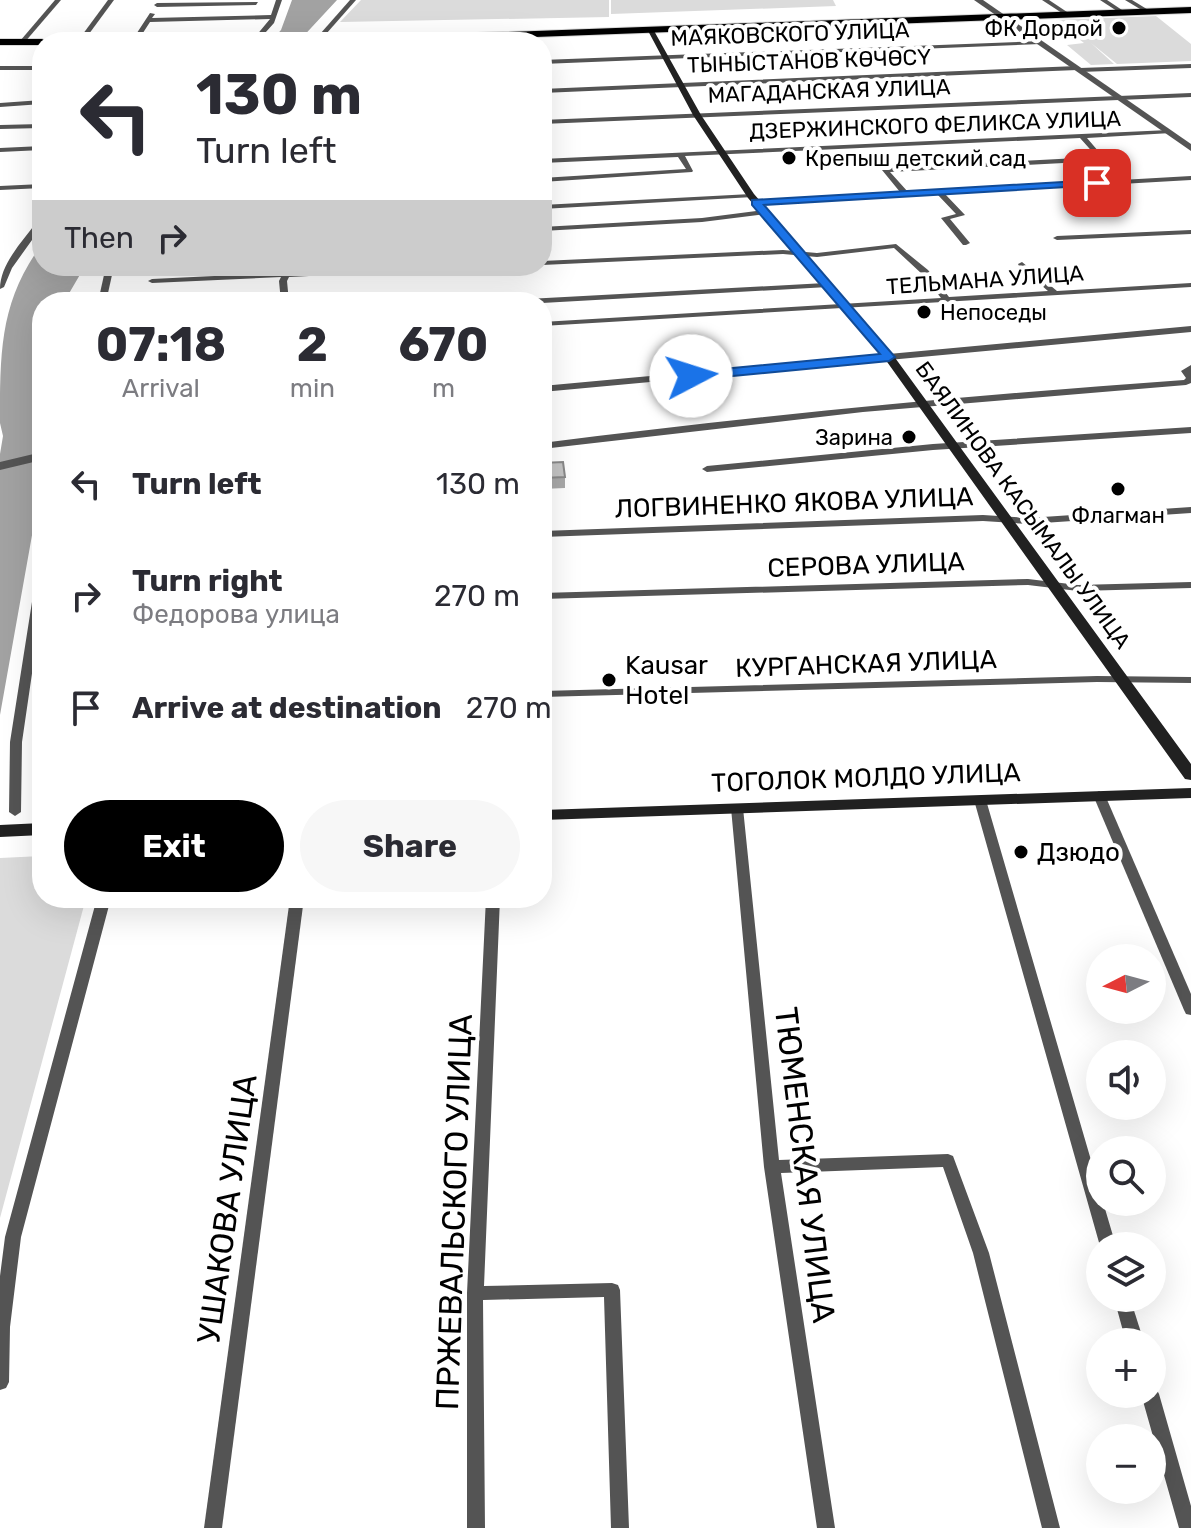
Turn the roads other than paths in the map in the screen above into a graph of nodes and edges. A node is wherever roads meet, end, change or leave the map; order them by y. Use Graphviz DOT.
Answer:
graph roads {
  1 [pos="58,0"];
  2 [pos="111,0"];
  3 [pos="279,0"];
  4 [pos="353,0"];
  5 [pos="978,0"];
  6 [pos="1045,0"];
  7 [pos="1103,0"];
  8 [pos="1128,0"];
  9 [pos="159,2"];
  10 [pos="256,3"];
  11 [pos="1191,10"];
  12 [pos="1147,11"];
  13 [pos="1122,12"];
  14 [pos="1067,14"];
  15 [pos="272,17"];
  16 [pos="1003,17"];
  17 [pos="149,20"];
  18 [pos="649,29"];
  19 [pos="87,32"];
  20 [pos="141,32"];
  21 [pos="263,32"];
  22 [pos="325,32"];
  23 [pos="552,33"];
  24 [pos="0,42"];
  25 [pos="22,42"];
  26 [pos="32,42"];
  27 [pos="1040,42"];
  28 [pos="664,57"];
  29 [pos="552,62"];
  30 [pos="1191,66"];
  31 [pos="0,68"];
  32 [pos="32,68"];
  33 [pos="1078,69"];
  34 [pos="679,85"];
  35 [pos="552,91"];
  36 [pos="1191,95"];
  37 [pos="1117,97"];
  38 [pos="32,103"];
  39 [pos="0,105"];
  40 [pos="697,115"];
  41 [pos="552,122"];
  42 [pos="32,126"];
  43 [pos="0,127"];
  44 [pos="1169,132"];
  45 [pos="1191,132"];
  46 [pos="1082,136"];
  47 [pos="32,148"];
  48 [pos="1191,148"];
  49 [pos="0,150"];
  50 [pos="720,152"];
  51 [pos="680,154"];
  52 [pos="552,160"];
  53 [pos="1191,178"];
  54 [pos="552,179"];
  55 [pos="32,186"];
  56 [pos="0,188"];
  57 [pos="940,193"];
  58 [pos="906,194"];
  59 [pos="753,199"];
  60 [pos="552,207"];
  61 [pos="764,212"];
  62 [pos="552,228"];
  63 [pos="1191,232"];
  64 [pos="32,235"];
  65 [pos="1057,238"];
  66 [pos="966,243"];
  67 [pos="799,253"];
  68 [pos="552,263"];
  69 [pos="1022,264"];
  70 [pos="240,276"];
  71 [pos="230,277"];
  72 [pos="152,281"];
  73 [pos="825,285"];
  74 [pos="1191,285"];
  75 [pos="0,287"];
  76 [pos="1054,292"];
  77 [pos="552,300"];
  78 [pos="948,301"];
  79 [pos="845,308"];
  80 [pos="552,323"];
  81 [pos="1191,329"];
  82 [pos="889,357"];
  83 [pos="1191,368"];
  84 [pos="1191,378"];
  85 [pos="552,388"];
  86 [pos="921,402"];
  87 [pos="1191,430"];
  88 [pos="552,445"];
  89 [pos="954,447"];
  90 [pos="32,458"];
  91 [pos="0,466"];
  92 [pos="707,469"];
  93 [pos="1191,510"];
  94 [pos="1006,519"];
  95 [pos="552,534"];
  96 [pos="1191,585"];
  97 [pos="1054,586"];
  98 [pos="552,596"];
  99 [pos="32,636"];
  100 [pos="1122,679"];
  101 [pos="1191,680"];
  102 [pos="552,694"];
  103 [pos="1191,775"];
  104 [pos="1191,793"];
  105 [pos="1099,795"];
  106 [pos="980,800"];
  107 [pos="737,808"];
  108 [pos="15,812"];
  109 [pos="552,815"];
  110 [pos="32,829"];
  111 [pos="1,830"];
  112 [pos="101,908"];
  113 [pos="296,908"];
  114 [pos="493,908"];
  115 [pos="1191,1010"];
  116 [pos="772,1167"];
  117 [pos="1104,1232"];
  118 [pos="475,1293"];
  119 [pos="0,1382"];
  120 [pos="1154,1408"];
  121 [pos="213,1528"];
  122 [pos="476,1528"];
  123 [pos="620,1528"];
  124 [pos="826,1528"];
  125 [pos="1051,1528"];
  126 [pos="1188,1528"];
  1 -- 25 [label="street"];
  2 -- 19 [label="street"];
  3 -- 15 [label="street"];
  4 -- 22 [label="street"];
  5 -- 16 [label="street"];
  6 -- 14 [label="street"];
  7 -- 13 [label="street"];
  8 -- 12 [label="street"];
  9 -- 10 [label="street"];
  9 -- 17 [label="street"];
  11 -- 12 [label="main road"];
  12 -- 13 [label="main road"];
  13 -- 14 [label="main road"];
  14 -- 16 [label="main road"];
  15 -- 17 [label="street"];
  15 -- 21 [label="street"];
  16 -- 18 [label="main road"];
  16 -- 27 [label="street"];
  17 -- 20 [label="street"];
  18 -- 23 [label="main road"];
  18 -- 28 [label="main road, БАЯЛИНОВА КАСЫМАЛЫ УЛИЦА"];
  24 -- 25 [label="main road"];
  25 -- 26 [label="main road"];
  27 -- 28 [label="street, МАЯКОВСКОГО УЛИЦА"];
  27 -- 33 [label="street"];
  28 -- 29 [label="street, МАЯКОВСКОГО УЛИЦА"];
  28 -- 34 [label="main road, БАЯЛИНОВА КАСЫМАЛЫ УЛИЦА"];
  30 -- 33 [label="street, ТЫНЫСТАНОВ КӨЧӨСҮ"];
  31 -- 32 [label="street"];
  33 -- 34 [label="street, ТЫНЫСТАНОВ КӨЧӨСҮ"];
  33 -- 37 [label="street"];
  34 -- 35 [label="street, ТЫНЫСТАНОВ КӨЧӨСҮ"];
  34 -- 40 [label="main road, БАЯЛИНОВА КАСЫМАЛЫ УЛИЦА"];
  36 -- 37 [label="street, МАГАДАНСКАЯ УЛИЦА"];
  37 -- 40 [label="street, МАГАДАНСКАЯ УЛИЦА"];
  37 -- 44 [label="street"];
  38 -- 39 [label="street"];
  40 -- 41 [label="street, МАГАДАНСКАЯ УЛИЦА"];
  40 -- 50 [label="main road, БАЯЛИНОВА КАСЫМАЛЫ УЛИЦА"];
  42 -- 43 [label="street"];
  44 -- 45 [label="street, ДЗЕРЖИНСКОГО ФЕЛИКСА УЛИЦА"];
  44 -- 46 [label="street, ДЗЕРЖИНСКОГО ФЕЛИКСА УЛИЦА"];
  44 -- 48 [label="street"];
  46 -- 50 [label="street, ДЗЕРЖИНСКОГО ФЕЛИКСА УЛИЦА"];
  46 -- 58 [label="street"];
  47 -- 49 [label="street"];
  50 -- 51 [label="street, ДЗЕРЖИНСКОГО ФЕЛИКСА УЛИЦА"];
  50 -- 59 [label="main road, БАЯЛИНОВА КАСЫМАЛЫ УЛИЦА"];
  51 -- 52 [label="street, ДЗЕРЖИНСКОГО ФЕЛИКСА УЛИЦА"];
  51 -- 54 [label="street"];
  53 -- 57 [label="street"];
  55 -- 56 [label="street"];
  57 -- 58 [label="street"];
  57 -- 66 [label="street"];
  58 -- 59 [label="street"];
  59 -- 60 [label="street"];
  59 -- 61 [label="main road, БАЯЛИНОВА КАСЫМАЛЫ УЛИЦА"];
  61 -- 62 [label="street"];
  61 -- 67 [label="main road, БАЯЛИНОВА КАСЫМАЛЫ УЛИЦА"];
  63 -- 65 [label="street"];
  64 -- 75 [label="street"];
  67 -- 68 [label="street"];
  67 -- 73 [label="main road, БАЯЛИНОВА КАСЫМАЛЫ УЛИЦА"];
  67 -- 78 [label="street"];
  69 -- 76 [label="street"];
  70 -- 71 [label="street"];
  71 -- 72 [label="street"];
  73 -- 77 [label="street"];
  73 -- 79 [label="main road, БАЯЛИНОВА КАСЫМАЛЫ УЛИЦА"];
  74 -- 76 [label="street, ТЕЛЬМАНА УЛИЦА"];
  76 -- 78 [label="street, ТЕЛЬМАНА УЛИЦА"];
  78 -- 79 [label="street, ТЕЛЬМАНА УЛИЦА"];
  79 -- 80 [label="street, ТЕЛЬМАНА УЛИЦА"];
  79 -- 82 [label="main road, БАЯЛИНОВА КАСЫМАЛЫ УЛИЦА"];
  81 -- 82 [label="street"];
  82 -- 85 [label="street"];
  82 -- 86 [label="main road, БАЯЛИНОВА КАСЫМАЛЫ УЛИЦА"];
  83 -- 84 [label="street"];
  84 -- 86 [label="street"];
  86 -- 88 [label="street"];
  86 -- 89 [label="main road, БАЯЛИНОВА КАСЫМАЛЫ УЛИЦА"];
  87 -- 89 [label="street"];
  89 -- 92 [label="street"];
  89 -- 94 [label="main road, БАЯЛИНОВА КАСЫМАЛЫ УЛИЦА"];
  90 -- 91 [label="street"];
  93 -- 94 [label="street, ЛОГВИНЕНКО ЯКОВА УЛИЦА"];
  94 -- 95 [label="street, ЛОГВИНЕНКО ЯКОВА УЛИЦА"];
  94 -- 97 [label="main road, БАЯЛИНОВА КАСЫМАЛЫ УЛИЦА"];
  96 -- 97 [label="street, СЕРОВА УЛИЦА"];
  97 -- 98 [label="street, СЕРОВА УЛИЦА"];
  97 -- 100 [label="main road, БАЯЛИНОВА КАСЫМАЛЫ УЛИЦА"];
  99 -- 108 [label="street"];
  100 -- 101 [label="street, КУРГАНСКАЯ УЛИЦА"];
  100 -- 102 [label="street, КУРГАНСКАЯ УЛИЦА"];
  100 -- 103 [label="main road, БАЯЛИНОВА КАСЫМАЛЫ УЛИЦА"];
  104 -- 105 [label="main road, ТОГОЛОК МОЛДО УЛИЦА"];
  105 -- 106 [label="main road, ТОГОЛОК МОЛДО УЛИЦА"];
  105 -- 115 [label="street"];
  106 -- 107 [label="main road, ТОГОЛОК МОЛДО УЛИЦА"];
  106 -- 117 [label="street"];
  107 -- 109 [label="main road, ТОГОЛОК МОЛДО УЛИЦА"];
  107 -- 116 [label="street, ТЮМЕНСКАЯ УЛИЦА"];
  110 -- 111 [label="main road"];
  112 -- 119 [label="street"];
  113 -- 121 [label="street, УШАКОВА УЛИЦА"];
  114 -- 118 [label="street, ПРЖЕВАЛЬСКОГО УЛИЦА"];
  116 -- 124 [label="street, ТЮМЕНСКАЯ УЛИЦА"];
  116 -- 125 [label="street"];
  118 -- 122 [label="street, ПРЖЕВАЛЬСКОГО УЛИЦА"];
  118 -- 123 [label="street"];
  120 -- 126 [label="street"];
}
